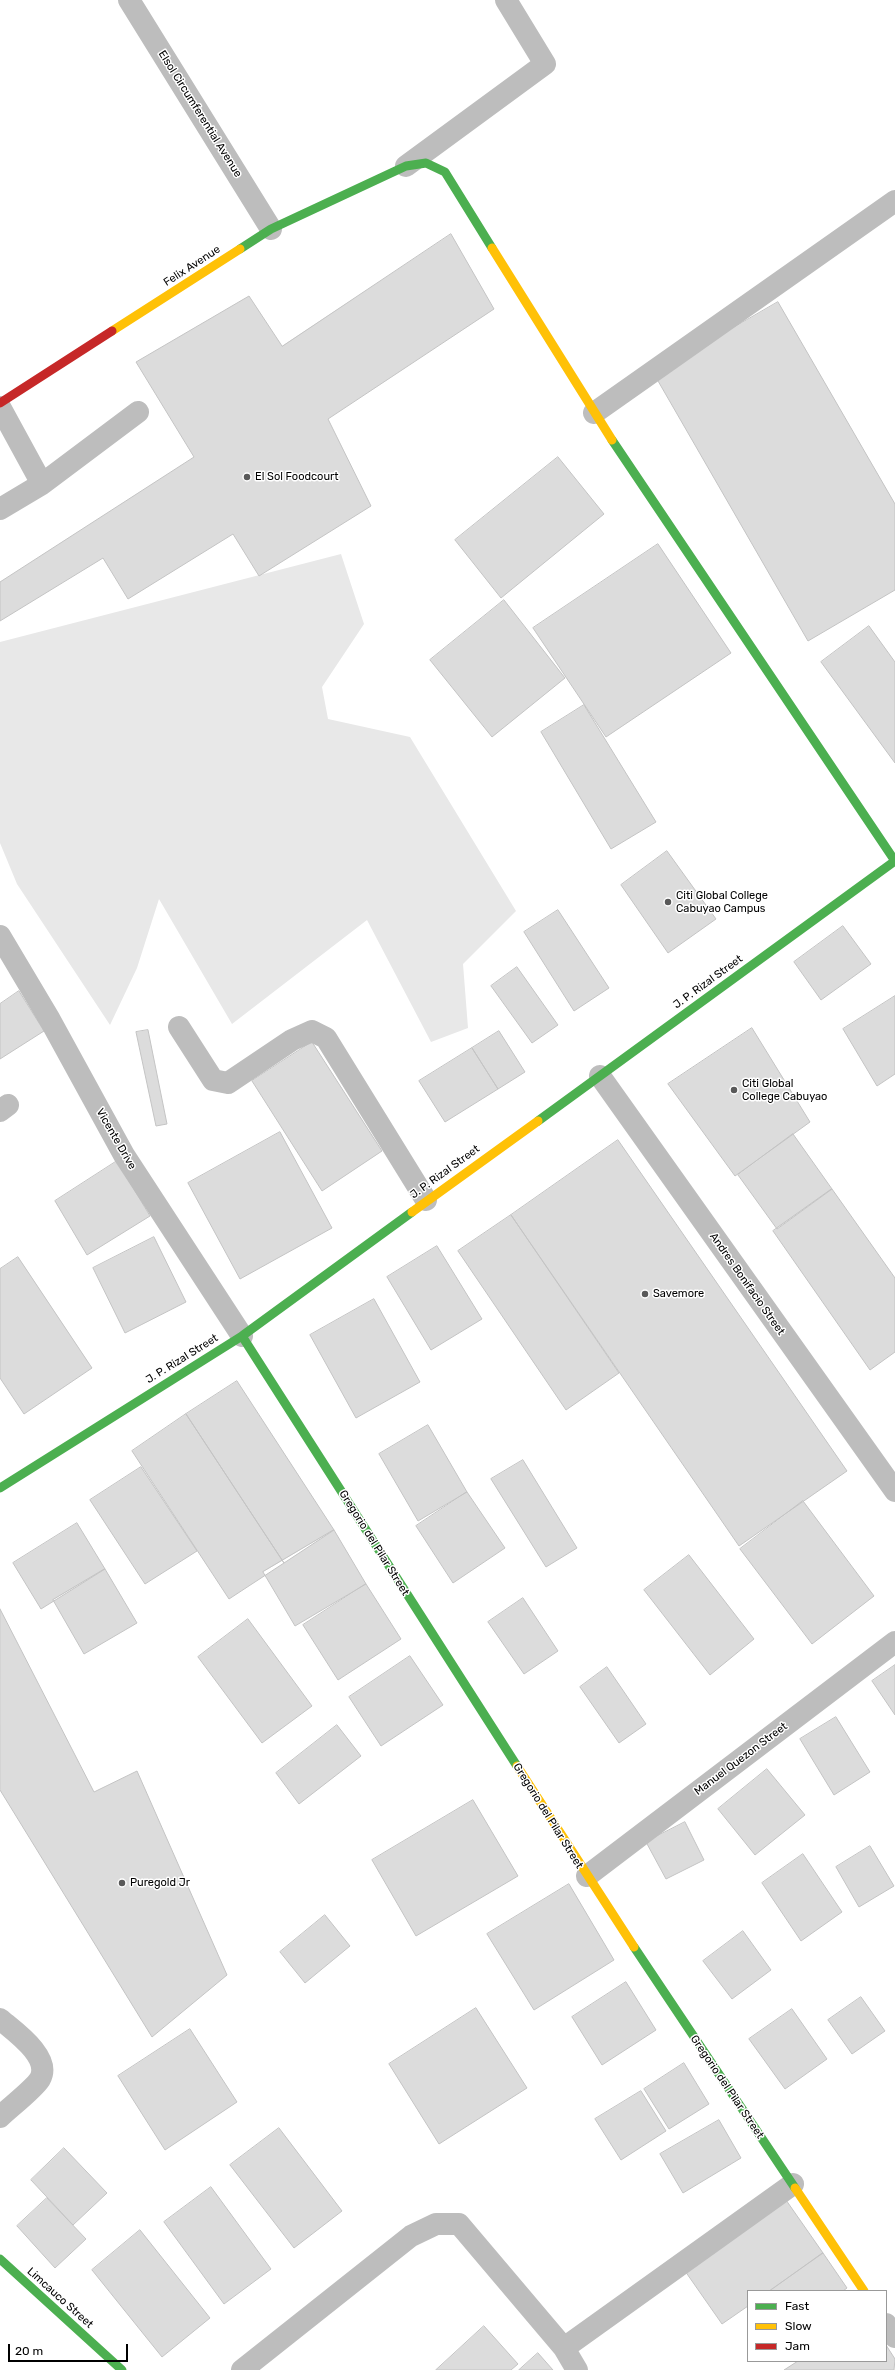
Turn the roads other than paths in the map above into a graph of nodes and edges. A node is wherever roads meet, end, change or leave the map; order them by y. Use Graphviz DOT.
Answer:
graph roads {
  1 [pos="129,0"];
  2 [pos="506,0"];
  3 [pos="406,166"];
  4 [pos="895,201"];
  5 [pos="271,229"];
  6 [pos="0,403"];
  7 [pos="0,407"];
  8 [pos="138,412"];
  9 [pos="594,413"];
  10 [pos="42,484"];
  11 [pos="0,509"];
  12 [pos="895,861"];
  13 [pos="0,936"];
  14 [pos="179,1027"];
  15 [pos="600,1076"];
  16 [pos="426,1200"];
  17 [pos="242,1336"];
  18 [pos="0,1488"];
  19 [pos="895,1491"];
  20 [pos="895,1642"];
  21 [pos="587,1876"];
  22 [pos="0,2019"];
  23 [pos="0,2117"];
  24 [pos="792,2184"];
  25 [pos="0,2259"];
  26 [pos="863,2290"];
  27 [pos="887,2325"];
  28 [pos="895,2337"];
  29 [pos="564,2348"];
  30 [pos="122,2370"];
  31 [pos="242,2370"];
  32 [pos="577,2370"];
  1 -- 5 [label="street, Elsol Circumferential Avenue"];
  2 -- 3 [label="street"];
  3 -- 5 [label="street, Felix Avenue"];
  3 -- 9 [label="street, Felix Avenue"];
  4 -- 9 [label="street"];
  5 -- 6 [label="street, Felix Avenue"];
  7 -- 10 [label="street"];
  8 -- 10 [label="street"];
  9 -- 12 [label="street, Felix Avenue"];
  10 -- 11 [label="street"];
  12 -- 15 [label="street, J. P. Rizal Street"];
  13 -- 17 [label="street, Vicente Drive"];
  14 -- 16 [label="street"];
  15 -- 16 [label="street, J. P. Rizal Street"];
  15 -- 19 [label="street, Andres Bonifacio Street"];
  16 -- 17 [label="street, J. P. Rizal Street"];
  17 -- 18 [label="street, J. P. Rizal Street"];
  17 -- 21 [label="street, Gregorio del Pilar Street"];
  20 -- 21 [label="street, Manuel Quezon Street"];
  21 -- 24 [label="street, Gregorio del Pilar Street"];
  22 -- 23 [label="street"];
  24 -- 26 [label="street, Gregorio del Pilar Street"];
  24 -- 29 [label="street"];
  25 -- 30 [label="street, Limcauco Street"];
  27 -- 28 [label="street"];
  29 -- 31 [label="street"];
  29 -- 32 [label="street"];
}
